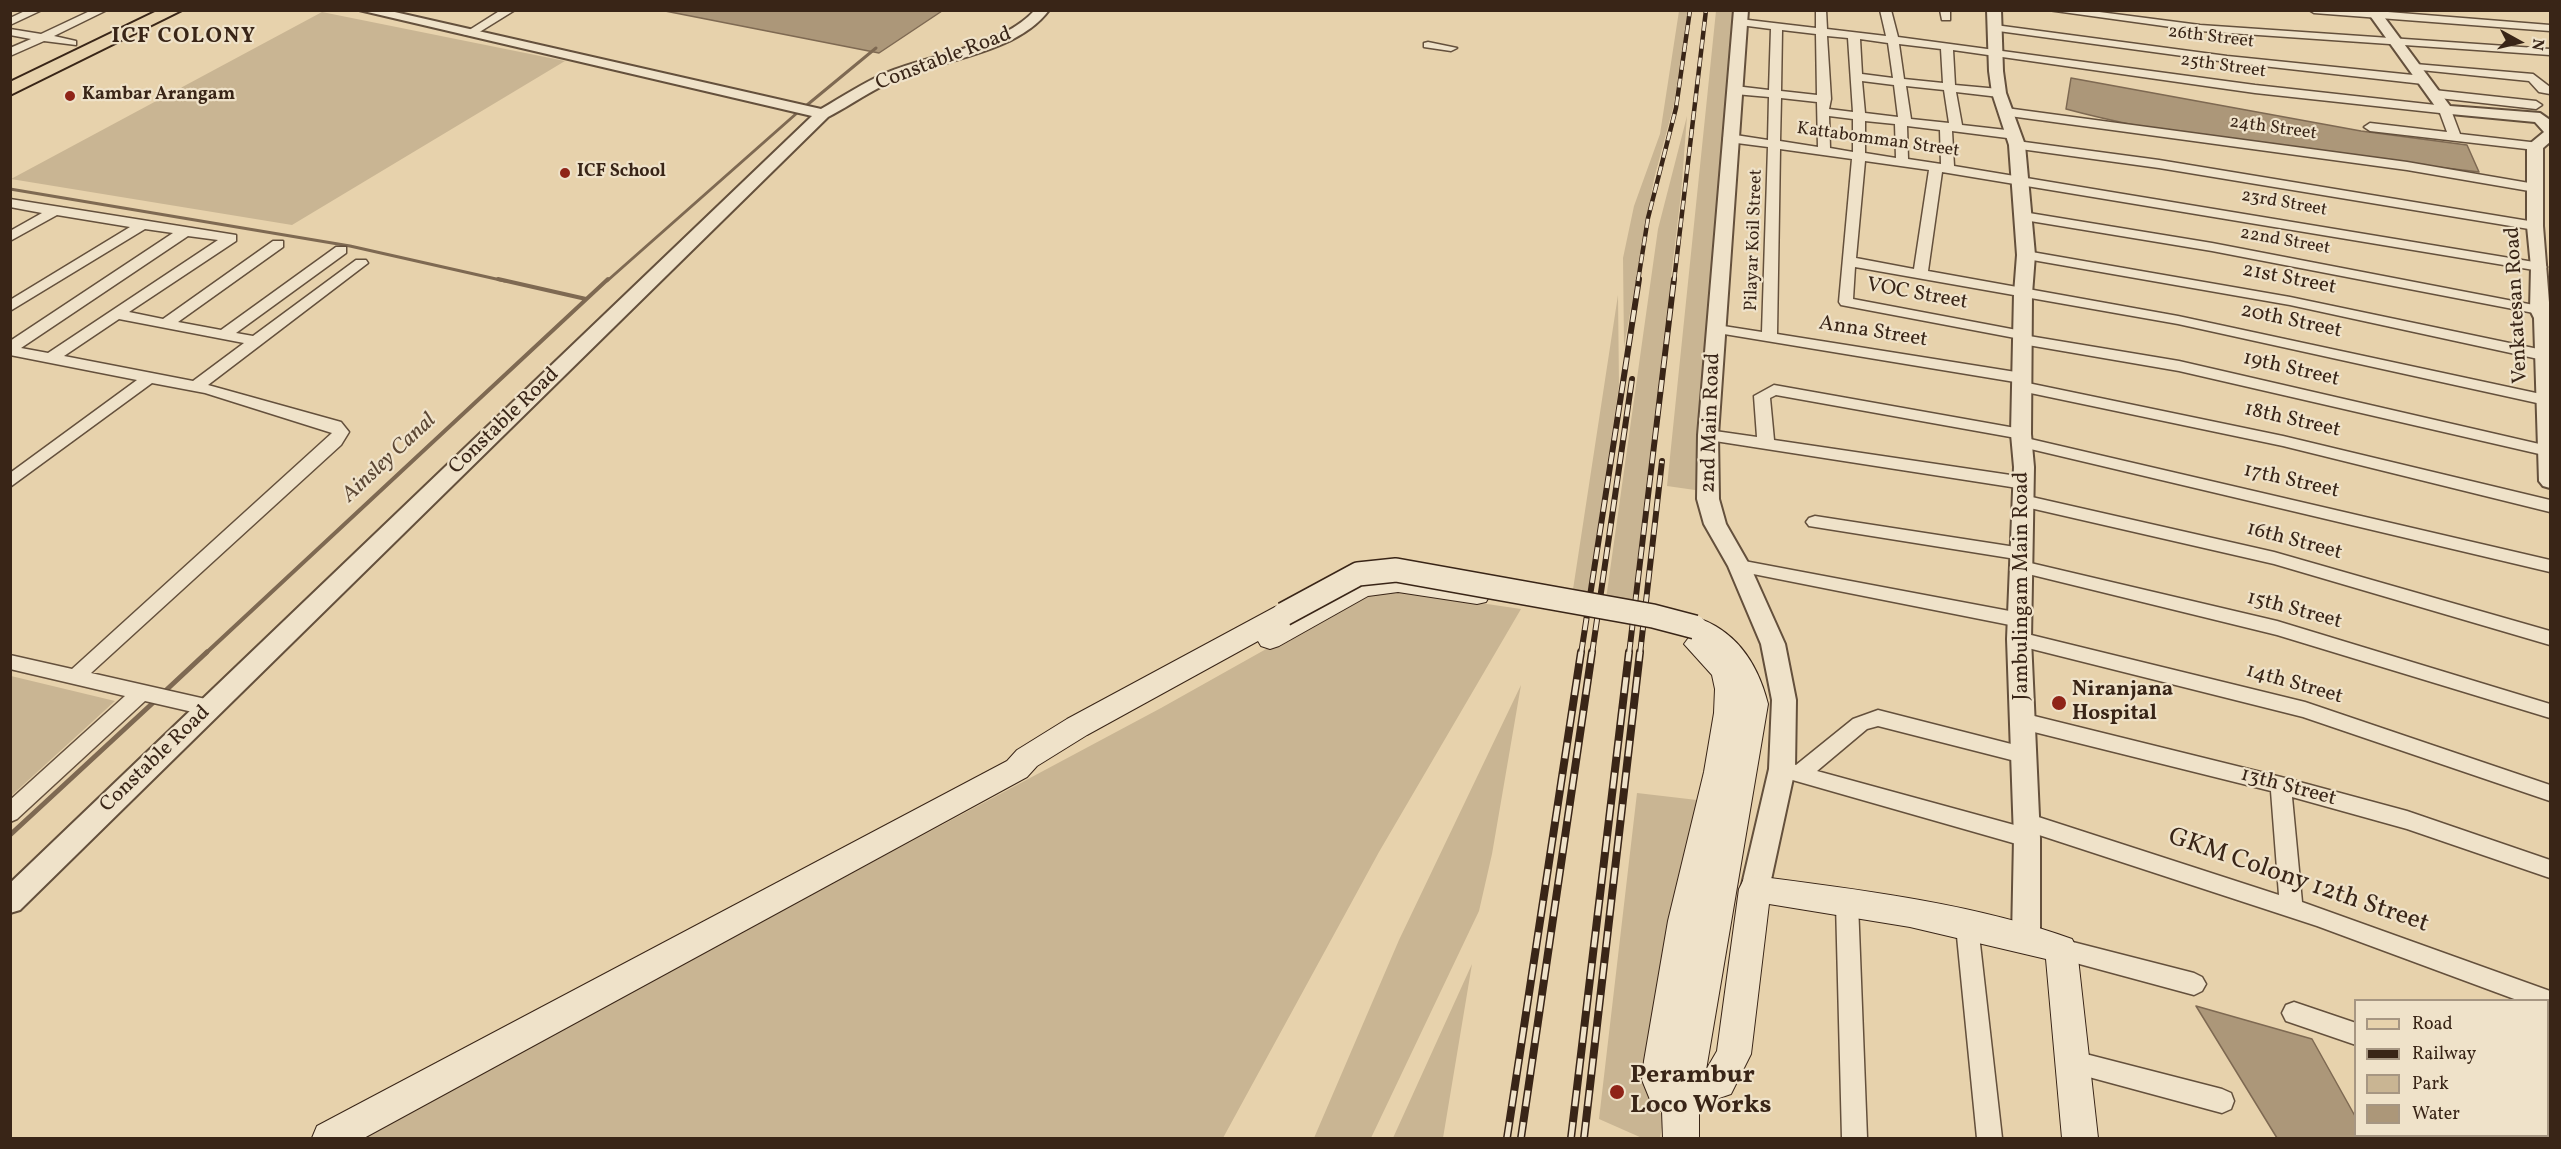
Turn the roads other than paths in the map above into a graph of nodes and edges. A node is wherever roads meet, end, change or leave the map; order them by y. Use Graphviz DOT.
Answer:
graph roads {
  1 [pos="37,10"];
  2 [pos="102,10"];
  3 [pos="162,10"];
  4 [pos="174,10"];
  5 [pos="365,10"];
  6 [pos="510,10"];
  7 [pos="1043,10"];
  8 [pos="1821,10"];
  9 [pos="1886,10"];
  10 [pos="2053,10"];
  11 [pos="2314,10"];
  12 [pos="2374,13"];
  13 [pos="1741,16"];
  14 [pos="1994,19"];
  15 [pos="10,22"];
  16 [pos="1777,27"];
  17 [pos="2550,28"];
  18 [pos="10,32"];
  19 [pos="1822,32"];
  20 [pos="469,34"];
  21 [pos="1854,36"];
  22 [pos="44,38"];
  23 [pos="2395,40"];
  24 [pos="1893,41"];
  25 [pos="79,45"];
  26 [pos="1428,45"];
  27 [pos="1947,47"];
  28 [pos="1451,48"];
  29 [pos="2550,52"];
  30 [pos="10,53"];
  31 [pos="1996,53"];
  32 [pos="2419,74"];
  33 [pos="1855,76"];
  34 [pos="10,82"];
  35 [pos="1898,82"];
  36 [pos="1949,87"];
  37 [pos="10,89"];
  38 [pos="1735,90"];
  39 [pos="2550,91"];
  40 [pos="2434,94"];
  41 [pos="1777,95"];
  42 [pos="2002,102"];
  43 [pos="1825,106"];
  44 [pos="2445,110"];
  45 [pos="823,114"];
  46 [pos="1860,116"];
  47 [pos="2544,117"];
  48 [pos="1903,122"];
  49 [pos="1951,127"];
  50 [pos="2370,127"];
  51 [pos="2550,135"];
  52 [pos="1730,138"];
  53 [pos="2455,138"];
  54 [pos="2016,140"];
  55 [pos="1776,144"];
  56 [pos="2535,146"];
  57 [pos="1824,152"];
  58 [pos="1859,156"];
  59 [pos="1902,163"];
  60 [pos="1942,169"];
  61 [pos="2021,179"];
  62 [pos="2535,188"];
  63 [pos="11,203"];
  64 [pos="55,211"];
  65 [pos="2023,216"];
  66 [pos="144,224"];
  67 [pos="2535,226"];
  68 [pos="186,231"];
  69 [pos="10,237"];
  70 [pos="278,244"];
  71 [pos="341,250"];
  72 [pos="2026,255"];
  73 [pos="1848,261"];
  74 [pos="361,263"];
  75 [pos="2540,267"];
  76 [pos="1920,274"];
  77 [pos="2025,294"];
  78 [pos="10,307"];
  79 [pos="119,315"];
  80 [pos="2544,316"];
  81 [pos="167,322"];
  82 [pos="1716,329"];
  83 [pos="225,334"];
  84 [pos="1769,337"];
  85 [pos="2022,337"];
  86 [pos="256,341"];
  87 [pos="10,349"];
  88 [pos="2543,355"];
  89 [pos="51,358"];
  90 [pos="149,378"];
  91 [pos="2022,383"];
  92 [pos="195,387"];
  93 [pos="2546,400"];
  94 [pos="1708,435"];
  95 [pos="2021,438"];
  96 [pos="1766,445"];
  97 [pos="2548,451"];
  98 [pos="2550,481"];
  99 [pos="10,482"];
  100 [pos="2024,492"];
  101 [pos="2550,506"];
  102 [pos="1815,522"];
  103 [pos="2022,560"];
  104 [pos="1739,566"];
  105 [pos="2550,566"];
  106 [pos="1297,616"];
  107 [pos="2020,629"];
  108 [pos="1691,632"];
  109 [pos="2550,638"];
  110 [pos="10,662"];
  111 [pos="75,677"];
  112 [pos="154,695"];
  113 [pos="210,708"];
  114 [pos="2550,711"];
  115 [pos="2022,721"];
  116 [pos="2023,755"];
  117 [pos="1791,771"];
  118 [pos="2281,785"];
  119 [pos="2550,793"];
  120 [pos="10,813"];
  121 [pos="2026,830"];
  122 [pos="2550,869"];
  123 [pos="1755,889"];
  124 [pos="10,901"];
  125 [pos="1847,903"];
  126 [pos="2291,908"];
  127 [pos="1967,926"];
  128 [pos="2026,939"];
  129 [pos="2061,949"];
  130 [pos="2194,984"];
  131 [pos="2542,999"];
  132 [pos="2294,1013"];
  133 [pos="2354,1034"];
  134 [pos="2074,1062"];
  135 [pos="2222,1101"];
  136 [pos="1676,1105"];
  137 [pos="330,1138"];
  138 [pos="1855,1138"];
  139 [pos="1990,1138"];
  140 [pos="2080,1138"];
  1 -- 15 [label="street"];
  2 -- 22 [label="street"];
  3 -- 25 [label="main road"];
  4 -- 37 [label="main road"];
  5 -- 20 [label="street"];
  6 -- 20 [label="street"];
  7 -- 45 [label="street, Constable Road"];
  8 -- 19 [label="street"];
  9 -- 24 [label="street"];
  10 -- 23 [label="street"];
  11 -- 12 [label="street"];
  12 -- 17 [label="street"];
  12 -- 23 [label="street"];
  13 -- 16 [label="street, 25th Street"];
  13 -- 38 [label="street, 2nd Main Road"];
  14 -- 31 [label="street, Jambulingam Main Road"];
  14 -- 32 [label="street, 26th Street"];
  16 -- 19 [label="street, 25th Street"];
  16 -- 41 [label="street, Pilayar Koil Street"];
  18 -- 22 [label="street"];
  19 -- 21 [label="street, 25th Street"];
  19 -- 43 [label="street"];
  20 -- 45 [label="street"];
  21 -- 24 [label="street, 25th Street"];
  21 -- 33 [label="street"];
  22 -- 25 [label="street"];
  22 -- 30 [label="street"];
  23 -- 29 [label="street"];
  23 -- 32 [label="street"];
  24 -- 27 [label="street, 25th Street"];
  24 -- 35 [label="street"];
  25 -- 34 [label="main road"];
  26 -- 28 [label="street"];
  27 -- 31 [label="street, 25th Street"];
  27 -- 36 [label="street"];
  31 -- 42 [label="street, Jambulingam Main Road"];
  31 -- 44 [label="street, 25th Street"];
  32 -- 39 [label="street, 26th Street"];
  32 -- 40 [label="street"];
  33 -- 35 [label="street, 24th Street"];
  33 -- 46 [label="street"];
  35 -- 36 [label="street, 24th Street"];
  35 -- 48 [label="street"];
  36 -- 42 [label="street, 24th Street"];
  36 -- 49 [label="street"];
  38 -- 41 [label="street"];
  38 -- 52 [label="street, 2nd Main Road"];
  40 -- 44 [label="street"];
  40 -- 47 [label="street"];
  41 -- 43 [label="street"];
  41 -- 55 [label="street, Pilayar Koil Street"];
  42 -- 54 [label="street, Jambulingam Main Road"];
  42 -- 62 [label="street, 24th Street"];
  43 -- 46 [label="street"];
  43 -- 57 [label="street"];
  44 -- 47 [label="street"];
  44 -- 53 [label="street"];
  45 -- 113 [label="street, Constable Road"];
  46 -- 48 [label="street"];
  46 -- 58 [label="street"];
  48 -- 49 [label="street"];
  48 -- 59 [label="street"];
  49 -- 54 [label="street"];
  49 -- 60 [label="street"];
  50 -- 53 [label="street"];
  51 -- 56 [label="street"];
  52 -- 55 [label="street, Kattabomman Street"];
  52 -- 82 [label="street, 2nd Main Road"];
  53 -- 56 [label="street"];
  54 -- 61 [label="street, Jambulingam Main Road"];
  54 -- 67 [label="street"];
  55 -- 57 [label="street, Kattabomman Street"];
  55 -- 84 [label="street, Pilayar Koil Street"];
  56 -- 62 [label="street, Venkatesan Road"];
  57 -- 58 [label="street, Kattabomman Street"];
  58 -- 59 [label="street, Kattabomman Street"];
  58 -- 73 [label="street"];
  59 -- 60 [label="street, Kattabomman Street"];
  60 -- 61 [label="street, Kattabomman Street"];
  60 -- 76 [label="street"];
  61 -- 65 [label="street, Jambulingam Main Road"];
  61 -- 75 [label="street, 23rd Street"];
  62 -- 67 [label="street, Venkatesan Road"];
  63 -- 64 [label="street"];
  64 -- 66 [label="street"];
  64 -- 69 [label="street"];
  65 -- 72 [label="street, Jambulingam Main Road"];
  65 -- 80 [label="street, 22nd Street"];
  66 -- 68 [label="street"];
  66 -- 78 [label="street"];
  67 -- 75 [label="street, Venkatesan Road"];
  68 -- 79 [label="street"];
  68 -- 87 [label="street"];
  70 -- 81 [label="street"];
  71 -- 83 [label="street"];
  72 -- 77 [label="street, Jambulingam Main Road"];
  72 -- 88 [label="street, 21st Street"];
  73 -- 76 [label="street, 20th Street"];
  73 -- 85 [label="street, VOC Street"];
  74 -- 86 [label="street"];
  75 -- 80 [label="street, Venkatesan Road"];
  76 -- 77 [label="street, 20th Street"];
  77 -- 85 [label="street, Jambulingam Main Road"];
  77 -- 93 [label="street, 20th Street"];
  79 -- 81 [label="street"];
  79 -- 89 [label="street"];
  80 -- 88 [label="street, Venkatesan Road"];
  81 -- 83 [label="street"];
  82 -- 84 [label="street, Anna Street"];
  82 -- 94 [label="street, 2nd Main Road"];
  83 -- 86 [label="street"];
  84 -- 91 [label="street, Anna Street"];
  85 -- 91 [label="street, Jambulingam Main Road"];
  85 -- 97 [label="street, 19th Street"];
  86 -- 92 [label="street"];
  87 -- 89 [label="street"];
  88 -- 93 [label="street, Venkatesan Road"];
  89 -- 90 [label="street"];
  90 -- 92 [label="street"];
  90 -- 99 [label="street"];
  91 -- 95 [label="street, Jambulingam Main Road"];
  91 -- 101 [label="street, 18th Street"];
  92 -- 111 [label="street"];
  93 -- 97 [label="street, Venkatesan Road"];
  94 -- 96 [label="street, 16th Street"];
  94 -- 104 [label="street, 2nd Main Road"];
  95 -- 96 [label="street, 17th Street"];
  95 -- 100 [label="street, Jambulingam Main Road"];
  95 -- 105 [label="street, 17th Street"];
  96 -- 100 [label="street, 16th Street"];
  97 -- 98 [label="street, Venkatesan Road"];
  100 -- 103 [label="street, Jambulingam Main Road"];
  100 -- 109 [label="street, 16th Street"];
  102 -- 103 [label="street, 15th Street"];
  103 -- 107 [label="street, Jambulingam Main Road"];
  103 -- 114 [label="street, 15th Street"];
  104 -- 107 [label="street, 14th Street"];
  104 -- 117 [label="street, 2nd Main Road"];
  106 -- 108 [label="main road"];
  106 -- 108 [label="main road, bridge"];
  106 -- 137 [label="main road"];
  107 -- 115 [label="street, Jambulingam Main Road"];
  107 -- 119 [label="street, 14th Street"];
  108 -- 136 [label="main road"];
  110 -- 111 [label="street"];
  111 -- 112 [label="street"];
  112 -- 113 [label="street"];
  112 -- 120 [label="street"];
  113 -- 124 [label="street, Constable Road"];
  115 -- 116 [label="street, Jambulingam Main Road"];
  115 -- 118 [label="street, 13th Street"];
  116 -- 117 [label="street"];
  116 -- 121 [label="street, Jambulingam Main Road"];
  117 -- 121 [label="street, GKM Colony 12th Street"];
  117 -- 123 [label="street, 2nd Main Road"];
  118 -- 122 [label="street, 13th Street"];
  118 -- 126 [label="street"];
  121 -- 126 [label="street, GKM Colony 12th Street"];
  121 -- 128 [label="street, Jambulingam Main Road"];
  123 -- 125 [label="main road"];
  123 -- 136 [label="main road"];
  125 -- 127 [label="main road"];
  125 -- 138 [label="street"];
  126 -- 131 [label="street, GKM Colony 12th Street"];
  127 -- 128 [label="main road"];
  127 -- 139 [label="street"];
  128 -- 129 [label="main road"];
  129 -- 130 [label="street"];
  129 -- 134 [label="main road"];
  132 -- 133 [label="street"];
  134 -- 135 [label="street"];
  134 -- 140 [label="main road"];
}
